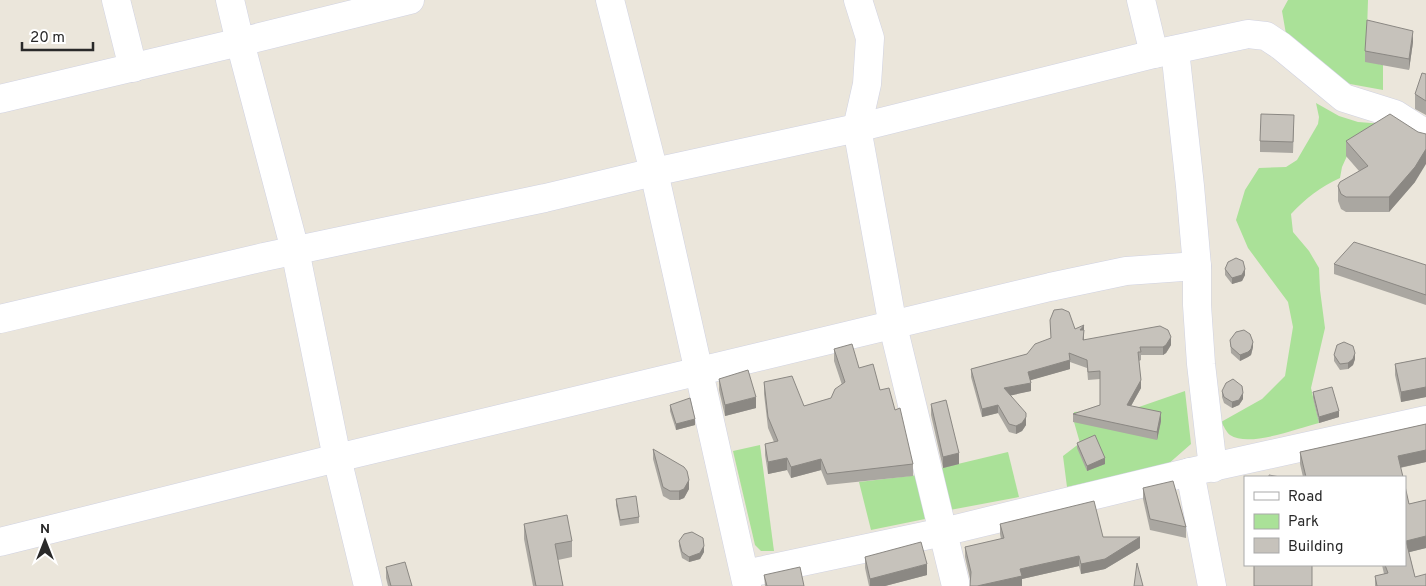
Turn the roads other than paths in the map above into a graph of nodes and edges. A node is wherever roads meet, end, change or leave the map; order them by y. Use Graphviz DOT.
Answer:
graph roads {
  1 [pos="116,0"];
  2 [pos="230,0"];
  3 [pos="410,0"];
  4 [pos="610,0"];
  5 [pos="858,0"];
  6 [pos="1141,0"];
  7 [pos="240,42"];
  8 [pos="1165,52"];
  9 [pos="133,68"];
  10 [pos="0,99"];
  11 [pos="857,128"];
  12 [pos="1426,134"];
  13 [pos="654,172"];
  14 [pos="295,250"];
  15 [pos="1197,266"];
  16 [pos="0,319"];
  17 [pos="893,326"];
  18 [pos="699,372"];
  19 [pos="1426,420"];
  20 [pos="337,458"];
  21 [pos="1201,470"];
  22 [pos="943,532"];
  23 [pos="0,542"];
  24 [pos="746,580"];
  25 [pos="368,586"];
  26 [pos="956,586"];
  27 [pos="1212,586"];
  1 -- 9 [label="street"];
  2 -- 7 [label="street"];
  3 -- 7 [label="street"];
  4 -- 13 [label="street"];
  5 -- 11 [label="street"];
  6 -- 8 [label="street"];
  7 -- 9 [label="street"];
  7 -- 14 [label="street"];
  8 -- 11 [label="street"];
  8 -- 12 [label="street"];
  8 -- 15 [label="street"];
  9 -- 10 [label="street"];
  11 -- 13 [label="street"];
  11 -- 17 [label="street"];
  13 -- 14 [label="street"];
  13 -- 18 [label="street"];
  14 -- 16 [label="street"];
  14 -- 20 [label="street"];
  15 -- 17 [label="street"];
  15 -- 21 [label="street"];
  17 -- 18 [label="street"];
  17 -- 22 [label="street"];
  18 -- 20 [label="street"];
  18 -- 24 [label="street"];
  19 -- 21 [label="street"];
  20 -- 23 [label="street"];
  20 -- 25 [label="street"];
  21 -- 22 [label="street"];
  21 -- 27 [label="street"];
  22 -- 24 [label="street"];
  22 -- 26 [label="street"];
}
